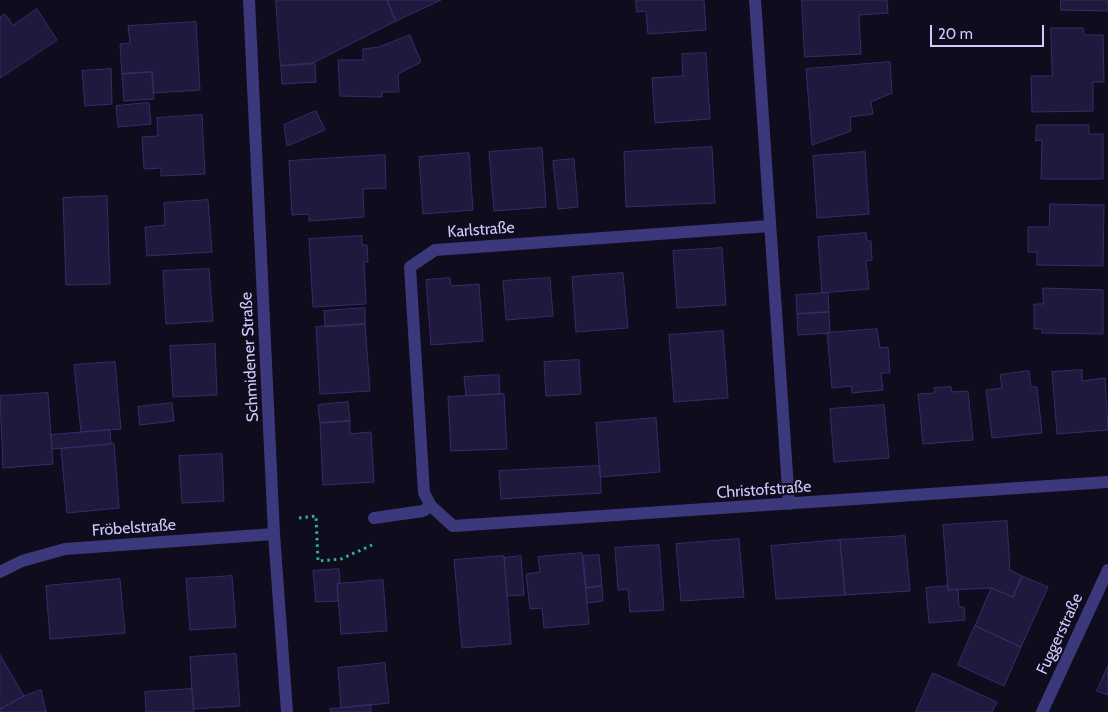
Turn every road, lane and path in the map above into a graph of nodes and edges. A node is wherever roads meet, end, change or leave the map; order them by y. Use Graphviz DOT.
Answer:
graph roads {
  1 [pos="249,0"];
  2 [pos="755,0"];
  3 [pos="770,226"];
  4 [pos="1108,482"];
  5 [pos="789,504"];
  6 [pos="431,506"];
  7 [pos="374,518"];
  8 [pos="316,523"];
  9 [pos="274,534"];
  10 [pos="341,559"];
  11 [pos="1108,570"];
  12 [pos="0,572"];
  13 [pos="287,712"];
  14 [pos="1042,712"];
  1 -- 9 [label="street, Schmidener Straße"];
  2 -- 3 [label="street"];
  3 -- 5 [label="street"];
  3 -- 6 [label="street, Karlstraße"];
  4 -- 5 [label="street, Christofstraße"];
  5 -- 6 [label="street, Christofstraße"];
  6 -- 7 [label="street"];
  8 -- 10 [label="path"];
  9 -- 12 [label="street, Fröbelstraße"];
  9 -- 13 [label="street, Schmidener Straße"];
  11 -- 14 [label="street, Fuggerstraße"];
}
